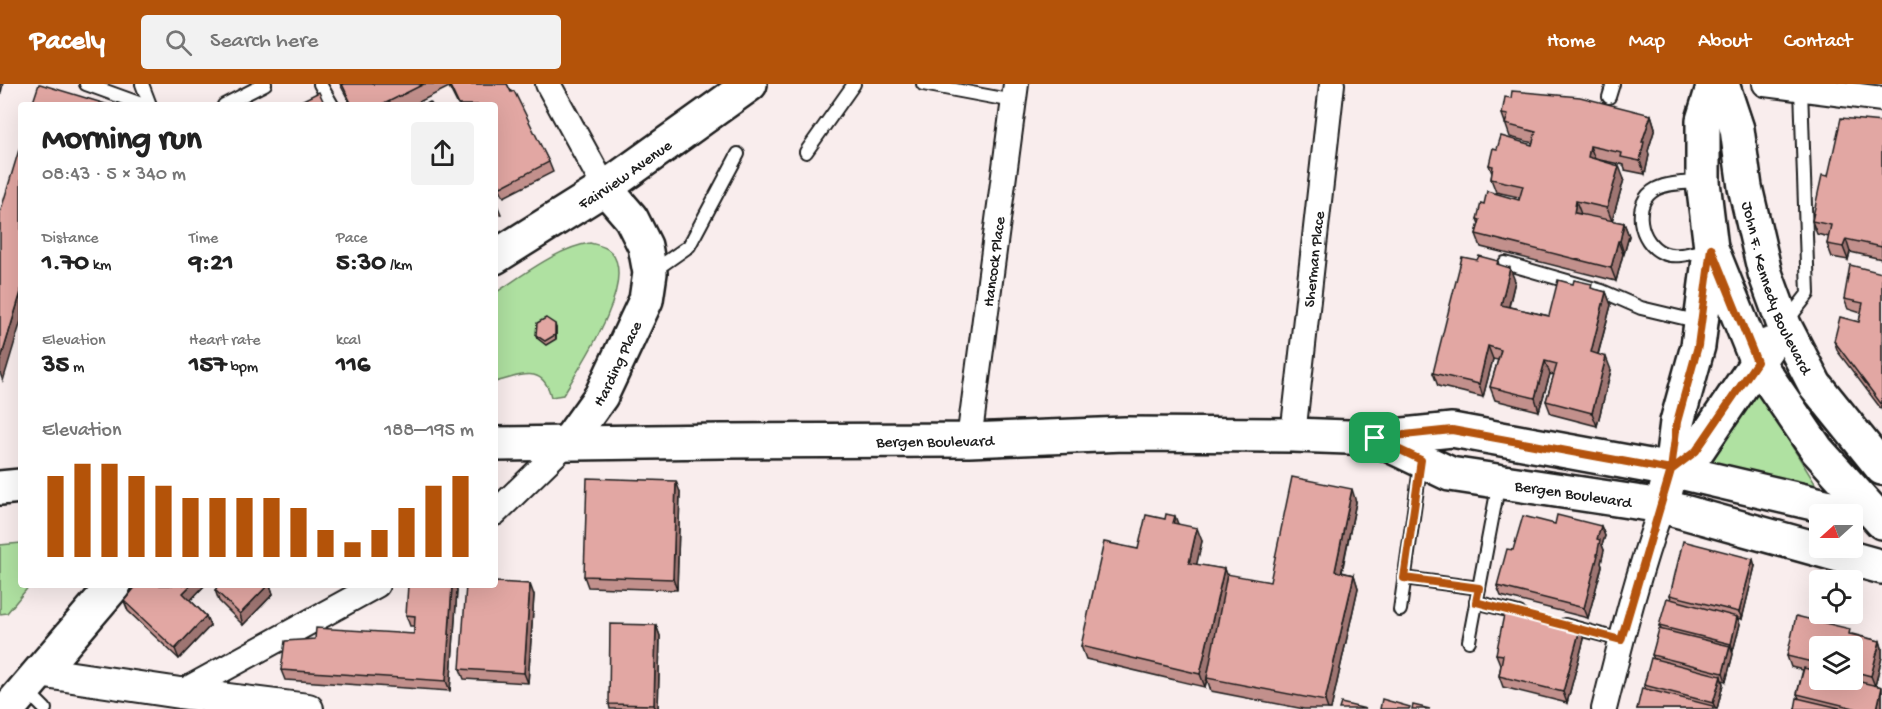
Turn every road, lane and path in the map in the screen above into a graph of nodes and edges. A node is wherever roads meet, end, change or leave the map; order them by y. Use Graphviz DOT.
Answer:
graph roads {
  1 [pos="86,84"];
  2 [pos="142,84"];
  3 [pos="265,84"];
  4 [pos="320,84"];
  5 [pos="548,84"];
  6 [pos="750,84"];
  7 [pos="854,84"];
  8 [pos="923,84"];
  9 [pos="1332,84"];
  10 [pos="1613,84"];
  11 [pos="1714,84"];
  12 [pos="1722,84"];
  13 [pos="1765,84"];
  14 [pos="1801,89"];
  15 [pos="1015,93"];
  16 [pos="1609,97"];
  17 [pos="1882,99"];
  18 [pos="136,102"];
  19 [pos="149,102"];
  20 [pos="230,102"];
  21 [pos="330,102"];
  22 [pos="806,152"];
  23 [pos="738,154"];
  24 [pos="1703,182"];
  25 [pos="605,188"];
  26 [pos="1711,248"];
  27 [pos="498,255"];
  28 [pos="1505,263"];
  29 [pos="650,273"];
  30 [pos="1701,322"];
  31 [pos="1784,325"];
  32 [pos="1757,362"];
  33 [pos="1293,435"];
  34 [pos="1375,438"];
  35 [pos="969,440"];
  36 [pos="568,442"];
  37 [pos="498,444"];
  38 [pos="1421,460"];
  39 [pos="1882,468"];
  40 [pos="1671,470"];
  41 [pos="1499,481"];
  42 [pos="18,486"];
  43 [pos="0,489"];
  44 [pos="1817,504"];
  45 [pos="1662,506"];
  46 [pos="498,510"];
  47 [pos="1863,520"];
  48 [pos="1882,522"];
  49 [pos="1882,527"];
  50 [pos="1882,567"];
  51 [pos="1404,578"];
  52 [pos="112,588"];
  53 [pos="372,588"];
  54 [pos="1479,588"];
  55 [pos="1476,602"];
  56 [pos="1400,610"];
  57 [pos="1533,617"];
  58 [pos="1556,623"];
  59 [pos="1621,640"];
  60 [pos="1469,641"];
  61 [pos="180,693"];
  62 [pos="29,695"];
  63 [pos="308,709"];
  64 [pos="1604,709"];
  1 -- 18 [label="lane"];
  2 -- 19 [label="lane"];
  3 -- 20 [label="lane"];
  4 -- 21 [label="lane"];
  5 -- 25 [label="street"];
  6 -- 25 [label="main road, Fairview Avenue"];
  7 -- 22 [label="lane"];
  8 -- 15 [label="lane"];
  9 -- 33 [label="street, Sherman Place"];
  10 -- 16 [label="lane"];
  11 -- 24 [label="main road"];
  12 -- 31 [label="main road, John F. Kennedy Boulevard"];
  13 -- 14 [label="street"];
  14 -- 17 [label="street"];
  14 -- 31 [label="lane"];
  15 -- 35 [label="street, Hancock Place"];
  23 -- 29 [label="lane"];
  24 -- 26 [label="main road"];
  24 -- 26 [label="lane"];
  25 -- 27 [label="main road, Fairview Avenue"];
  25 -- 29 [label="main road, Harding Place"];
  26 -- 30 [label="main road"];
  26 -- 32 [label="main road"];
  28 -- 30 [label="lane"];
  29 -- 36 [label="main road, Harding Place"];
  30 -- 40 [label="main road"];
  31 -- 32 [label="main road"];
  31 -- 39 [label="main road, John F. Kennedy Boulevard"];
  32 -- 40 [label="main road"];
  32 -- 48 [label="main road"];
  33 -- 34 [label="main road, Bergen Boulevard"];
  33 -- 35 [label="main road, Bergen Boulevard"];
  34 -- 38 [label="main road, Bergen Boulevard"];
  34 -- 40 [label="main road, Bergen Boulevard"];
  35 -- 36 [label="main road, Bergen Boulevard"];
  36 -- 37 [label="main road, Bergen Boulevard"];
  36 -- 46 [label="street, Harding Place"];
  38 -- 41 [label="main road, Bergen Boulevard"];
  38 -- 51 [label="lane"];
  40 -- 44 [label="main road, Bergen Boulevard"];
  40 -- 45 [label="main road"];
  41 -- 45 [label="main road, Bergen Boulevard"];
  41 -- 54 [label="lane"];
  42 -- 43 [label="main road"];
  45 -- 50 [label="main road, Bergen Boulevard"];
  45 -- 59 [label="street"];
  47 -- 49 [label="main road, Bergen Boulevard"];
  51 -- 54 [label="lane"];
  51 -- 56 [label="lane"];
  52 -- 62 [label="main road"];
  53 -- 61 [label="street"];
  54 -- 55 [label="lane"];
  55 -- 57 [label="lane"];
  55 -- 60 [label="lane"];
  58 -- 59 [label="lane"];
  59 -- 64 [label="street"];
  61 -- 62 [label="street"];
  61 -- 63 [label="street"];
}
